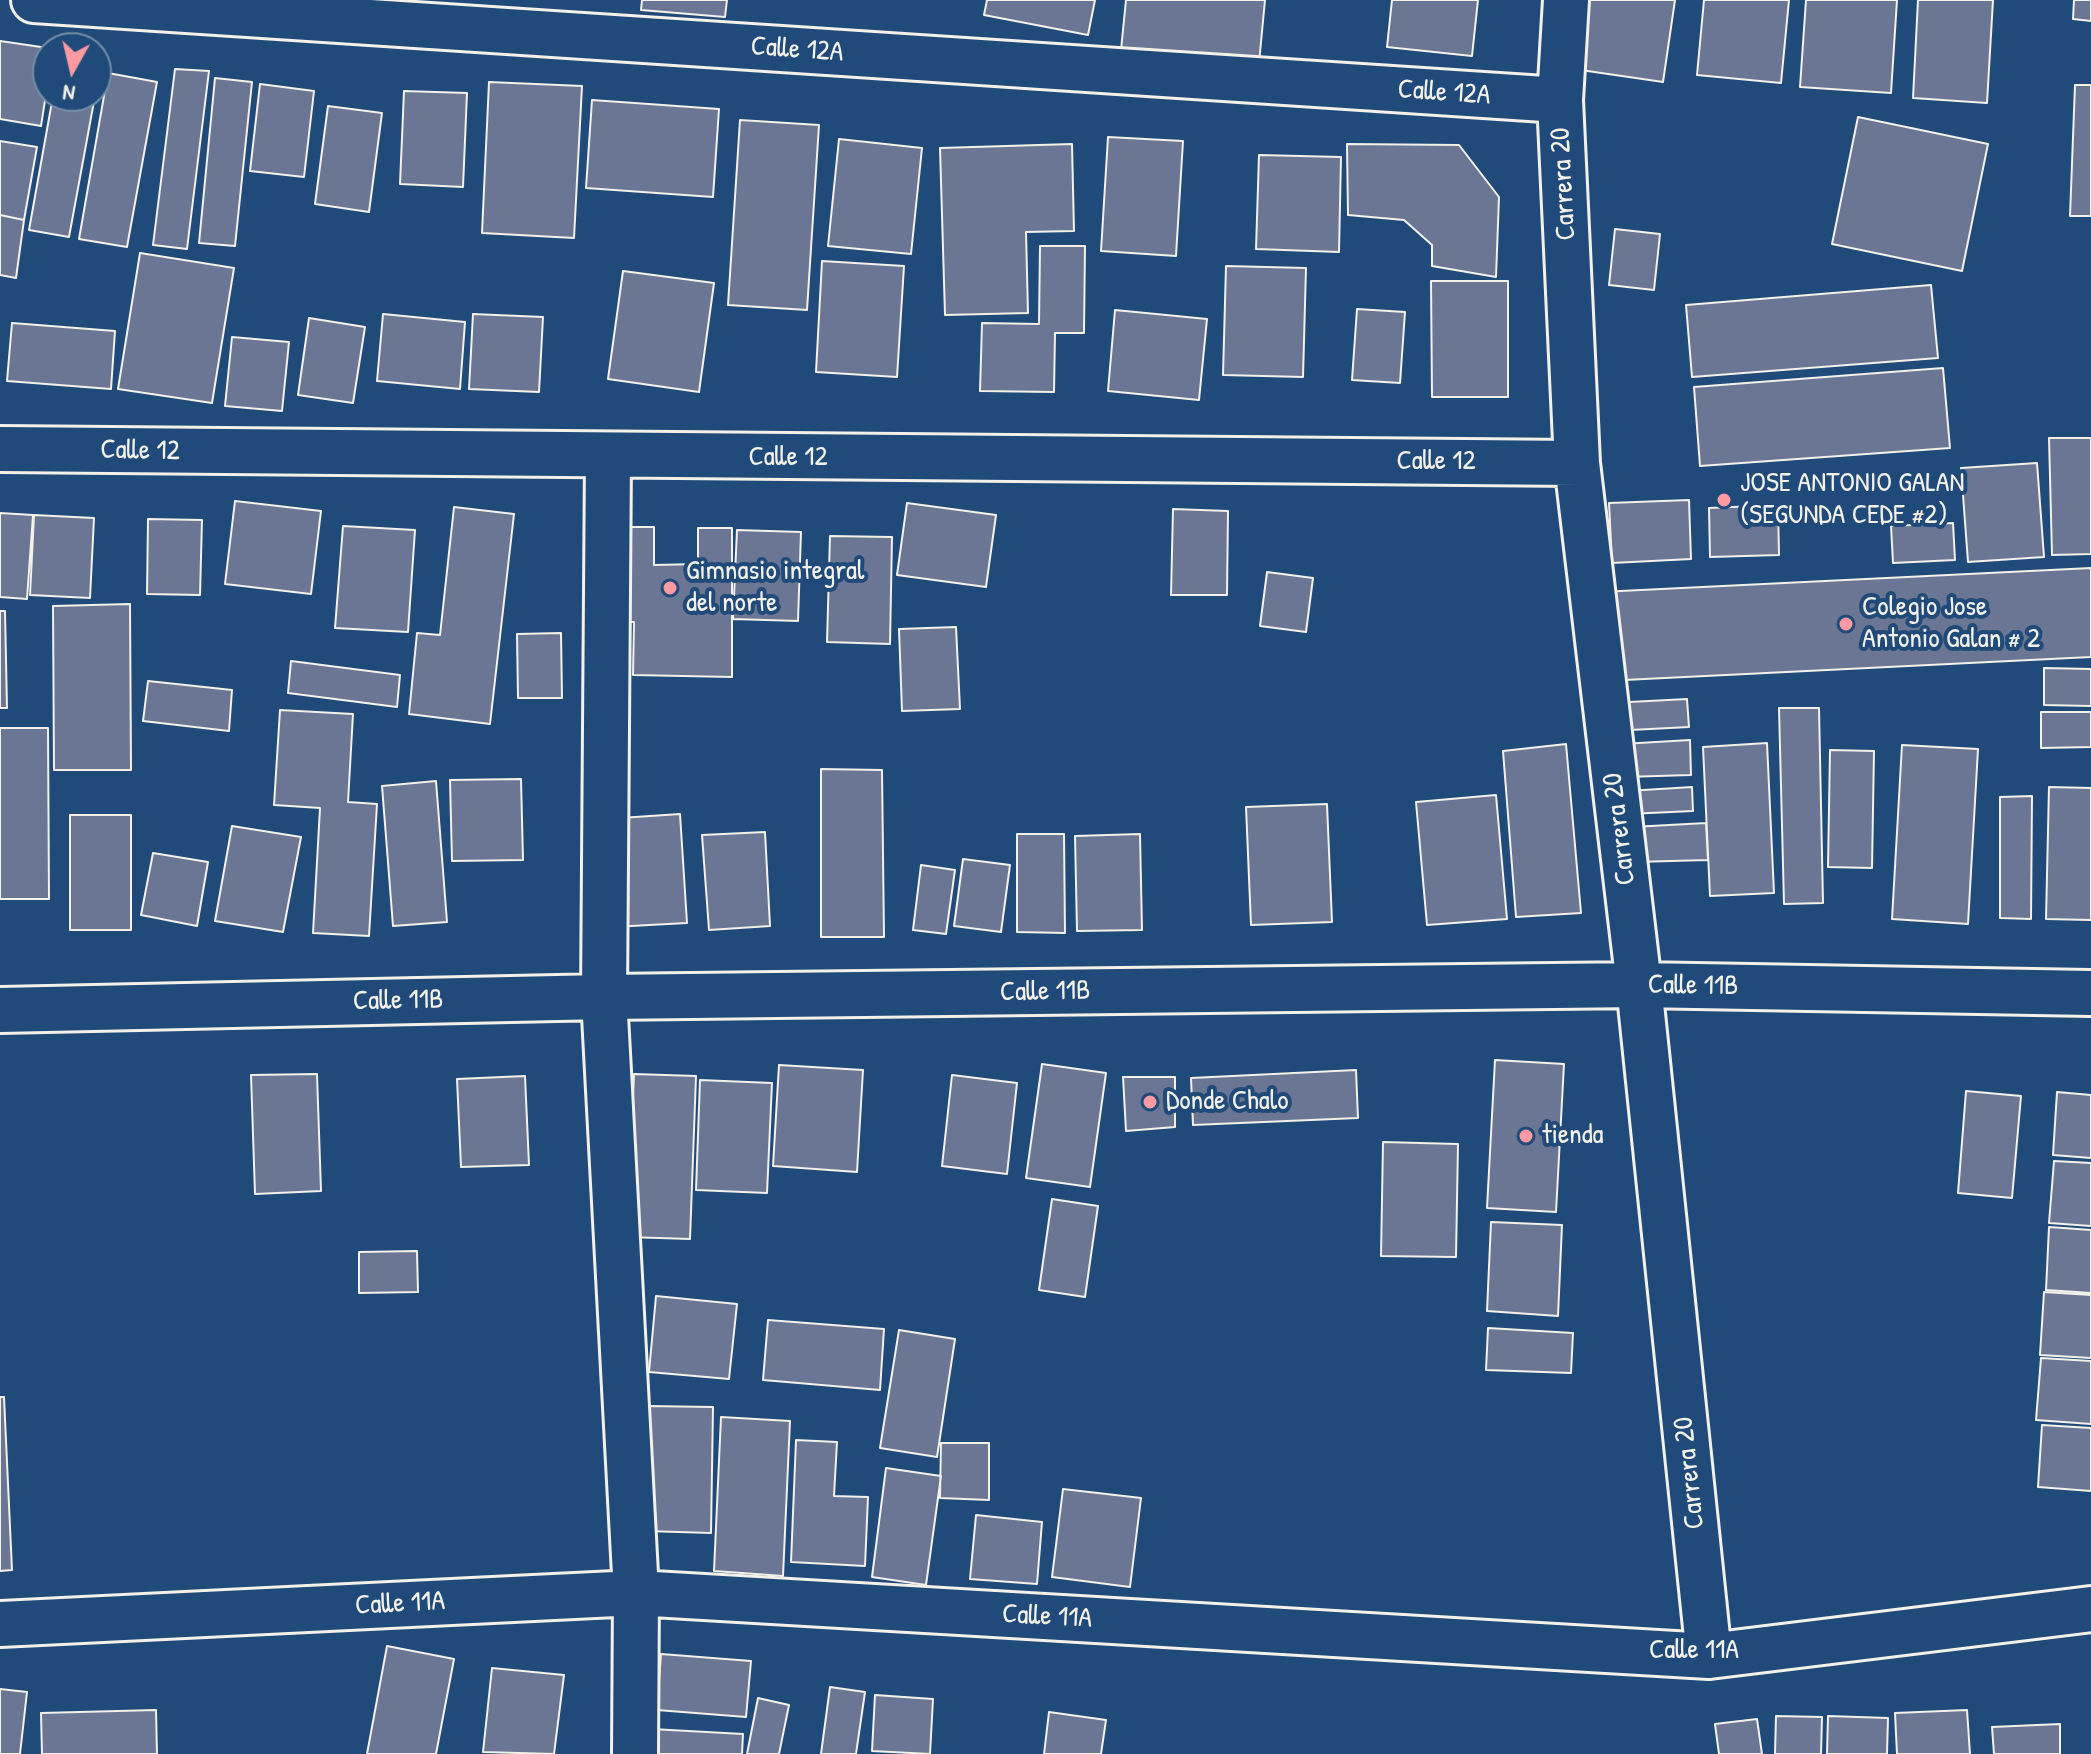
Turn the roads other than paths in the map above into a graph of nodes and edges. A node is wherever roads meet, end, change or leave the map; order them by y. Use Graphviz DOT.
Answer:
graph roads {
  1 [pos="34,0"];
  2 [pos="1566,0"];
  3 [pos="1560,100"];
  4 [pos="0,449"];
  5 [pos="608,457"];
  6 [pos="1577,463"];
  7 [pos="1639,985"];
  8 [pos="2091,993"];
  9 [pos="604,997"];
  10 [pos="0,1010"];
  11 [pos="636,1593"];
  12 [pos="2091,1609"];
  13 [pos="0,1624"];
  14 [pos="1709,1656"];
  15 [pos="635,1754"];
  1 -- 3 [label="street, Calle 12A"];
  2 -- 3 [label="street, Carrera 20"];
  3 -- 6 [label="street, Carrera 20"];
  4 -- 5 [label="street, Calle 12"];
  5 -- 6 [label="street, Calle 12"];
  5 -- 9 [label="street"];
  6 -- 7 [label="street, Carrera 20"];
  7 -- 8 [label="street, Calle 11B"];
  7 -- 9 [label="street, Calle 11B"];
  7 -- 14 [label="street, Carrera 20"];
  9 -- 10 [label="street, Calle 11B"];
  9 -- 11 [label="street"];
  11 -- 13 [label="street, Calle 11A"];
  11 -- 14 [label="street, Calle 11A"];
  11 -- 15 [label="street"];
  12 -- 14 [label="street, Calle 11A"];
}
